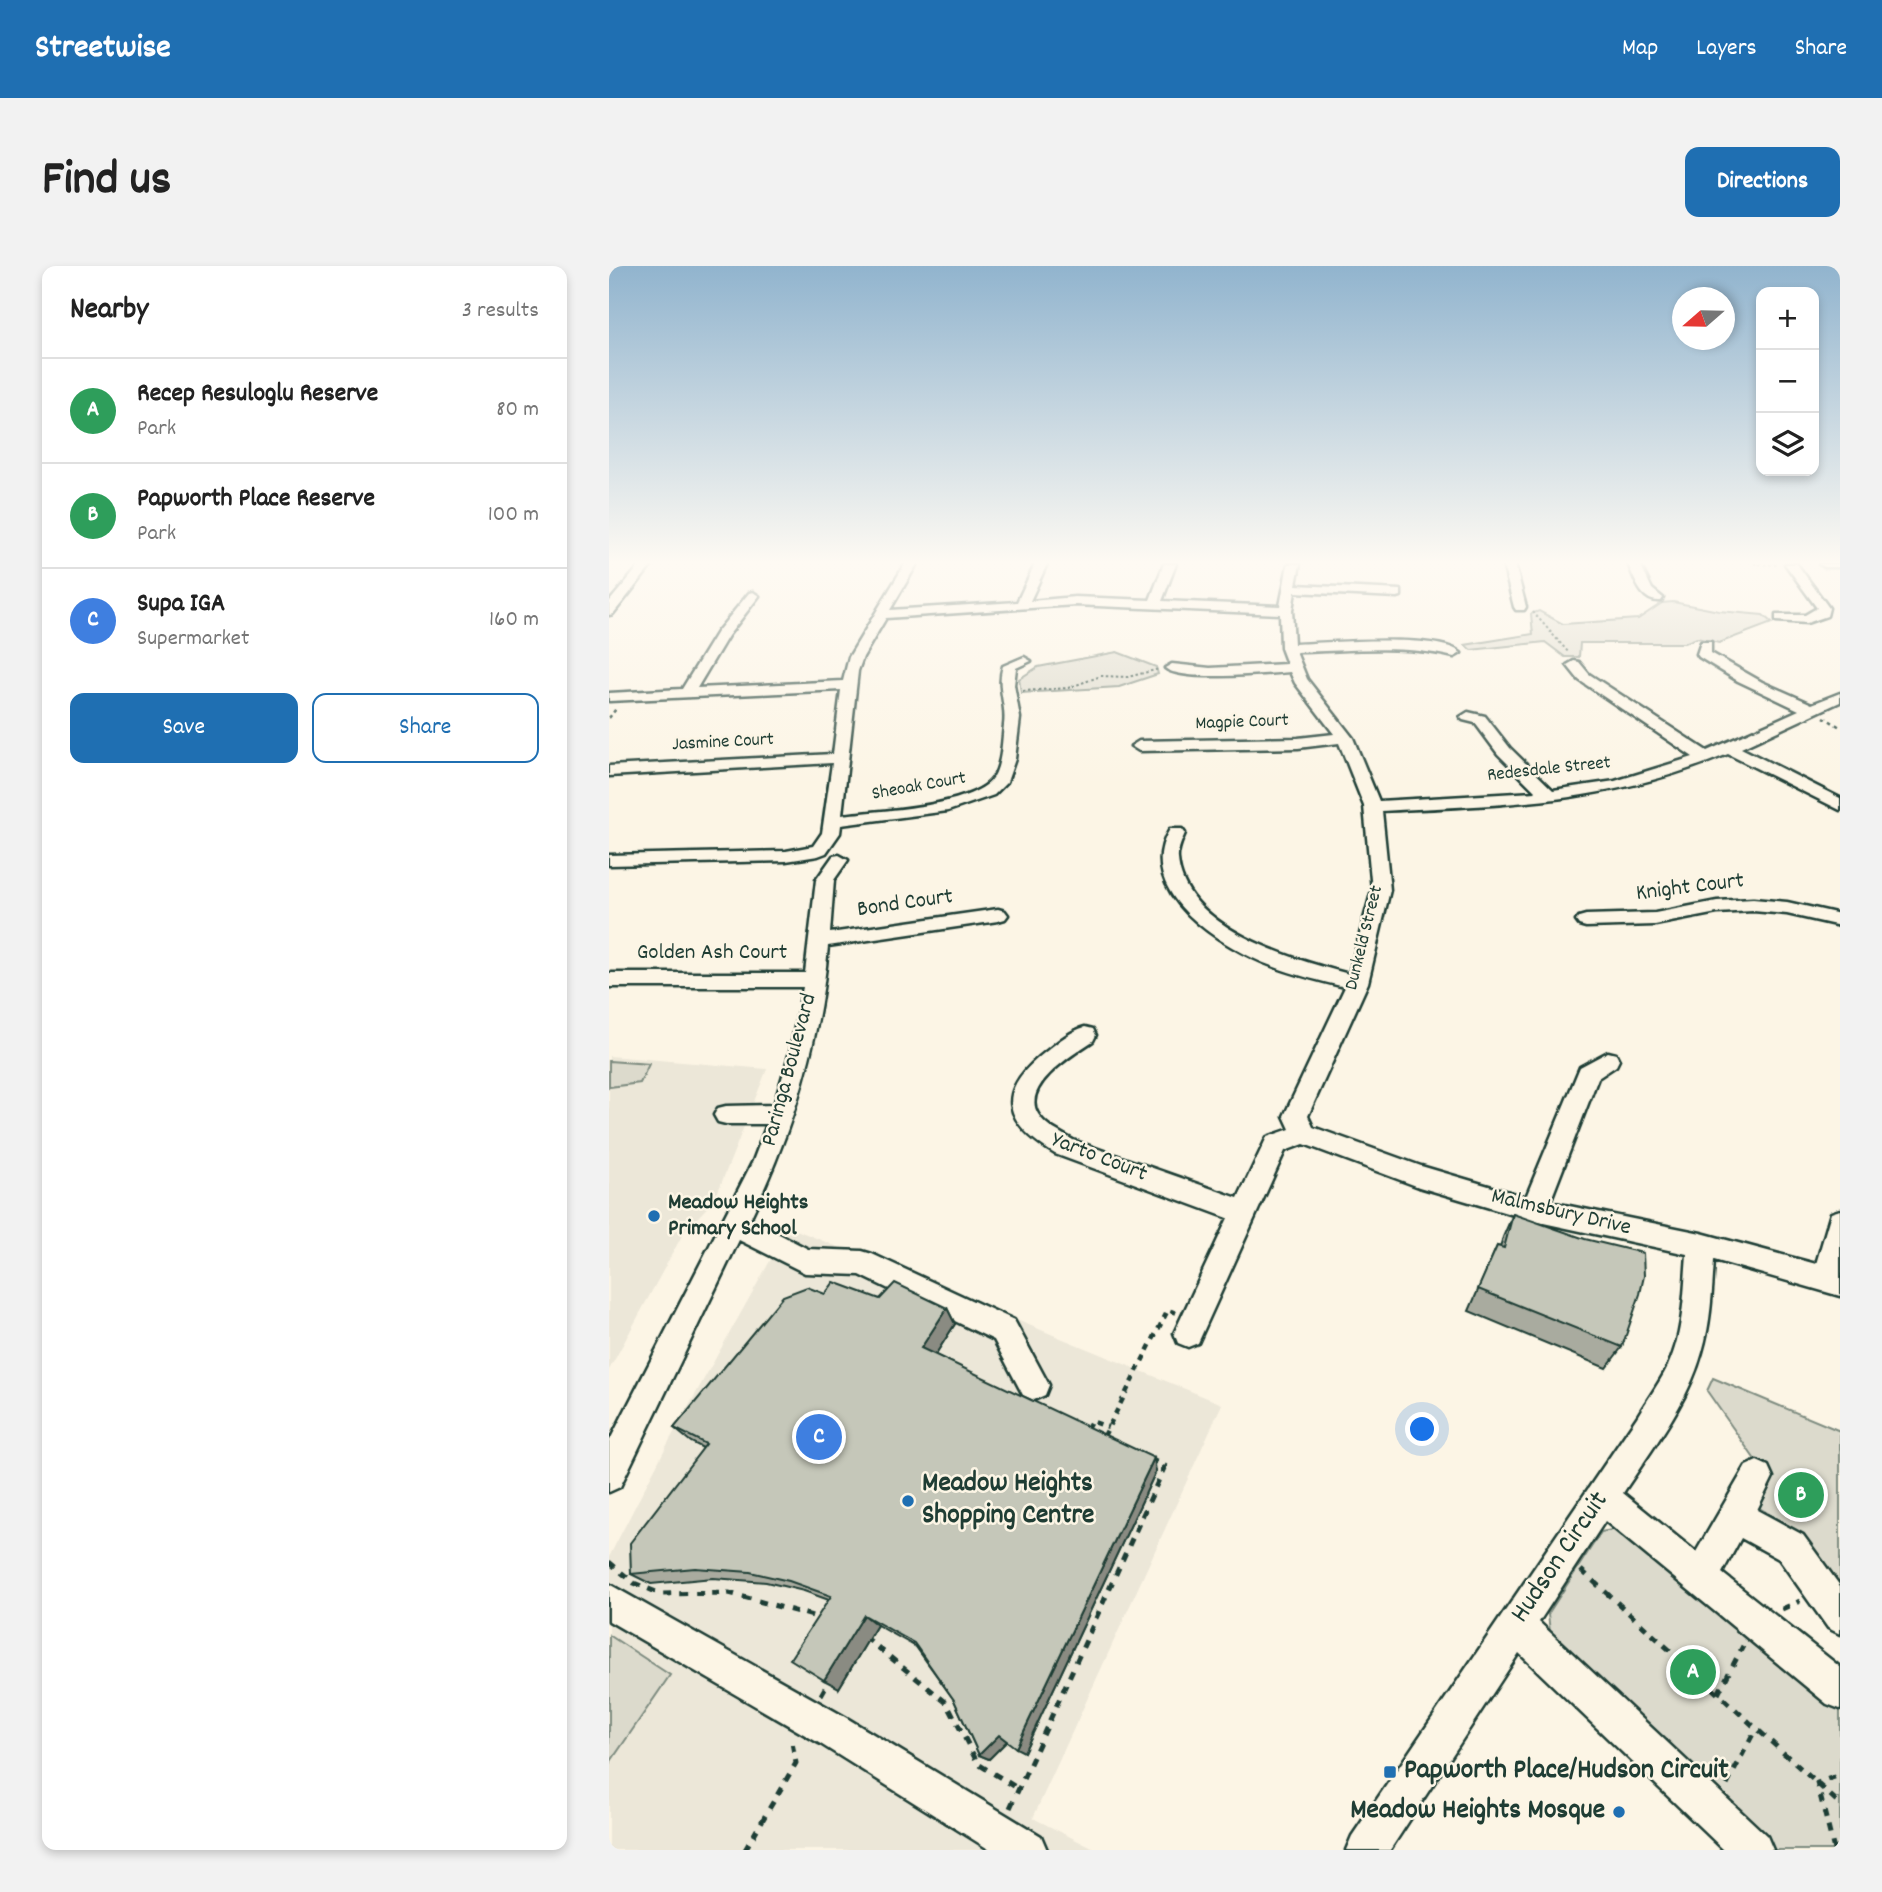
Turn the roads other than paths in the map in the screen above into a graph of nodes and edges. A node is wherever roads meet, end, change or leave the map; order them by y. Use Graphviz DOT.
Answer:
graph roads {
  1 [pos="720,638"];
  2 [pos="867,638"];
  3 [pos="1287,638"];
  4 [pos="1706,645"];
  5 [pos="1287,648"];
  6 [pos="1454,653"];
  7 [pos="1024,661"];
  8 [pos="1574,665"];
  9 [pos="1172,668"];
  10 [pos="1293,668"];
  11 [pos="849,685"];
  12 [pos="687,693"];
  13 [pos="609,696"];
  14 [pos="1840,697"];
  15 [pos="1812,710"];
  16 [pos="1468,717"];
  17 [pos="1345,738"];
  18 [pos="1139,746"];
  19 [pos="1727,747"];
  20 [pos="1703,756"];
  21 [pos="840,758"];
  22 [pos="609,771"];
  23 [pos="1548,795"];
  24 [pos="1840,805"];
  25 [pos="1373,806"];
  26 [pos="1176,833"];
  27 [pos="826,852"];
  28 [pos="609,860"];
  29 [pos="1001,915"];
  30 [pos="1840,920"];
  31 [pos="1586,921"];
  32 [pos="819,941"];
  33 [pos="609,980"];
  34 [pos="815,980"];
  35 [pos="1357,983"];
  36 [pos="1085,1035"];
  37 [pos="1608,1060"];
  38 [pos="782,1114"];
  39 [pos="726,1115"];
  40 [pos="1300,1125"];
  41 [pos="1534,1210"];
  42 [pos="1244,1212"];
  43 [pos="1840,1222"];
  44 [pos="734,1224"];
  45 [pos="1701,1245"];
  46 [pos="1833,1280"];
  47 [pos="1191,1327"];
  48 [pos="1034,1385"];
  49 [pos="609,1476"];
  50 [pos="1757,1477"];
  51 [pos="1602,1497"];
  52 [pos="1735,1516"];
  53 [pos="1701,1577"];
  54 [pos="609,1601"];
  55 [pos="1840,1616"];
  56 [pos="1516,1625"];
  57 [pos="1840,1690"];
  58 [pos="1013,1842"];
  59 [pos="1366,1850"];
  60 [pos="1753,1850"];
  1 -- 12 [label="street"];
  2 -- 11 [label="street, Paringa Boulevard"];
  3 -- 5 [label="street, Dunkeld Street"];
  4 -- 15 [label="street"];
  5 -- 6 [label="street"];
  5 -- 10 [label="street, Dunkeld Street"];
  7 -- 27 [label="street, Sheoak Court"];
  8 -- 20 [label="street"];
  9 -- 10 [label="street"];
  10 -- 17 [label="street, Dunkeld Street"];
  11 -- 12 [label="street"];
  11 -- 21 [label="street, Paringa Boulevard"];
  12 -- 13 [label="street"];
  14 -- 15 [label="street, Redesdale Street"];
  15 -- 19 [label="street, Redesdale Street"];
  16 -- 23 [label="street"];
  17 -- 18 [label="street, Magpie Court"];
  17 -- 25 [label="street, Dunkeld Street"];
  19 -- 20 [label="street, Redesdale Street"];
  19 -- 24 [label="street"];
  20 -- 23 [label="street, Redesdale Street"];
  21 -- 22 [label="street, Jasmine Court"];
  21 -- 27 [label="street, Paringa Boulevard"];
  23 -- 25 [label="street, Redesdale Street"];
  25 -- 35 [label="street, Dunkeld Street"];
  26 -- 35 [label="street"];
  27 -- 28 [label="street, Sheoak Court"];
  27 -- 32 [label="street, Paringa Boulevard"];
  29 -- 32 [label="street, Bond Court"];
  30 -- 31 [label="street, Knight Court"];
  32 -- 34 [label="street, Paringa Boulevard"];
  33 -- 34 [label="street, Golden Ash Court"];
  34 -- 38 [label="street, Paringa Boulevard"];
  35 -- 40 [label="street, Dunkeld Street"];
  36 -- 42 [label="street, Yarto Court"];
  37 -- 41 [label="street"];
  38 -- 39 [label="street"];
  38 -- 44 [label="street, Paringa Boulevard"];
  40 -- 41 [label="street, Malmsbury Drive"];
  40 -- 42 [label="street"];
  41 -- 45 [label="street, Malmsbury Drive"];
  42 -- 47 [label="street"];
  43 -- 46 [label="street"];
  44 -- 48 [label="street"];
  44 -- 49 [label="street, Paringa Boulevard"];
  45 -- 46 [label="street, Malmsbury Drive"];
  45 -- 51 [label="street, Hudson Circuit"];
  50 -- 52 [label="street"];
  51 -- 53 [label="street"];
  51 -- 56 [label="street, Hudson Circuit"];
  52 -- 53 [label="street"];
  52 -- 55 [label="street"];
  53 -- 57 [label="street"];
  54 -- 58 [label="street"];
  56 -- 59 [label="street, Hudson Circuit"];
  56 -- 60 [label="street"];
}
